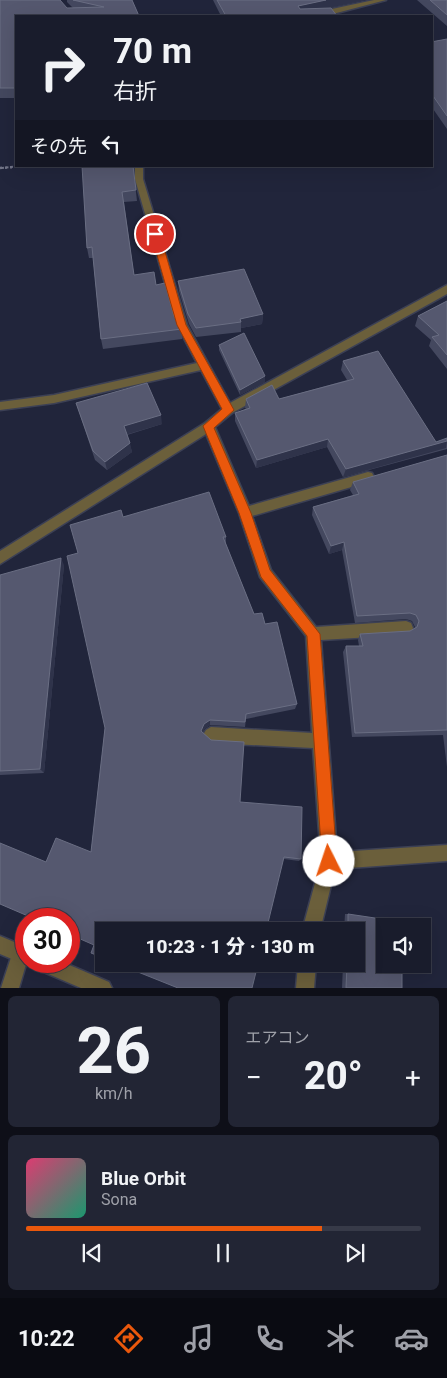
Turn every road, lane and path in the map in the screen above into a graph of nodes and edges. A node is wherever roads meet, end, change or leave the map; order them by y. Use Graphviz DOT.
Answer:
graph roads {
  1 [pos="383,0"];
  2 [pos="320,15"];
  3 [pos="15,166"];
  4 [pos="139,167"];
  5 [pos="0,168"];
  6 [pos="447,289"];
  7 [pos="202,366"];
  8 [pos="0,406"];
  9 [pos="228,410"];
  10 [pos="208,426"];
  11 [pos="384,473"];
  12 [pos="245,513"];
  13 [pos="0,558"];
  14 [pos="406,628"];
  15 [pos="313,634"];
  16 [pos="211,735"];
  17 [pos="320,741"];
  18 [pos="447,853"];
  19 [pos="329,861"];
  20 [pos="313,922"];
  21 [pos="0,945"];
  22 [pos="15,952"];
  23 [pos="306,972"];
  24 [pos="16,973"];
  25 [pos="67,973"];
  26 [pos="10,988"];
  27 [pos="104,988"];
  28 [pos="305,988"];
  1 -- 2 [label="street"];
  3 -- 5 [label="path"];
  4 -- 7 [label="street"];
  6 -- 9 [label="street"];
  7 -- 8 [label="street"];
  7 -- 9 [label="street"];
  9 -- 10 [label="street"];
  10 -- 12 [label="street"];
  10 -- 13 [label="street"];
  11 -- 12 [label="street"];
  12 -- 15 [label="street"];
  14 -- 15 [label="street"];
  15 -- 17 [label="street"];
  16 -- 17 [label="street"];
  17 -- 19 [label="street"];
  18 -- 19 [label="street"];
  19 -- 20 [label="street"];
  21 -- 22 [label="street"];
  23 -- 28 [label="street"];
  24 -- 26 [label="street"];
  25 -- 27 [label="street"];
}
